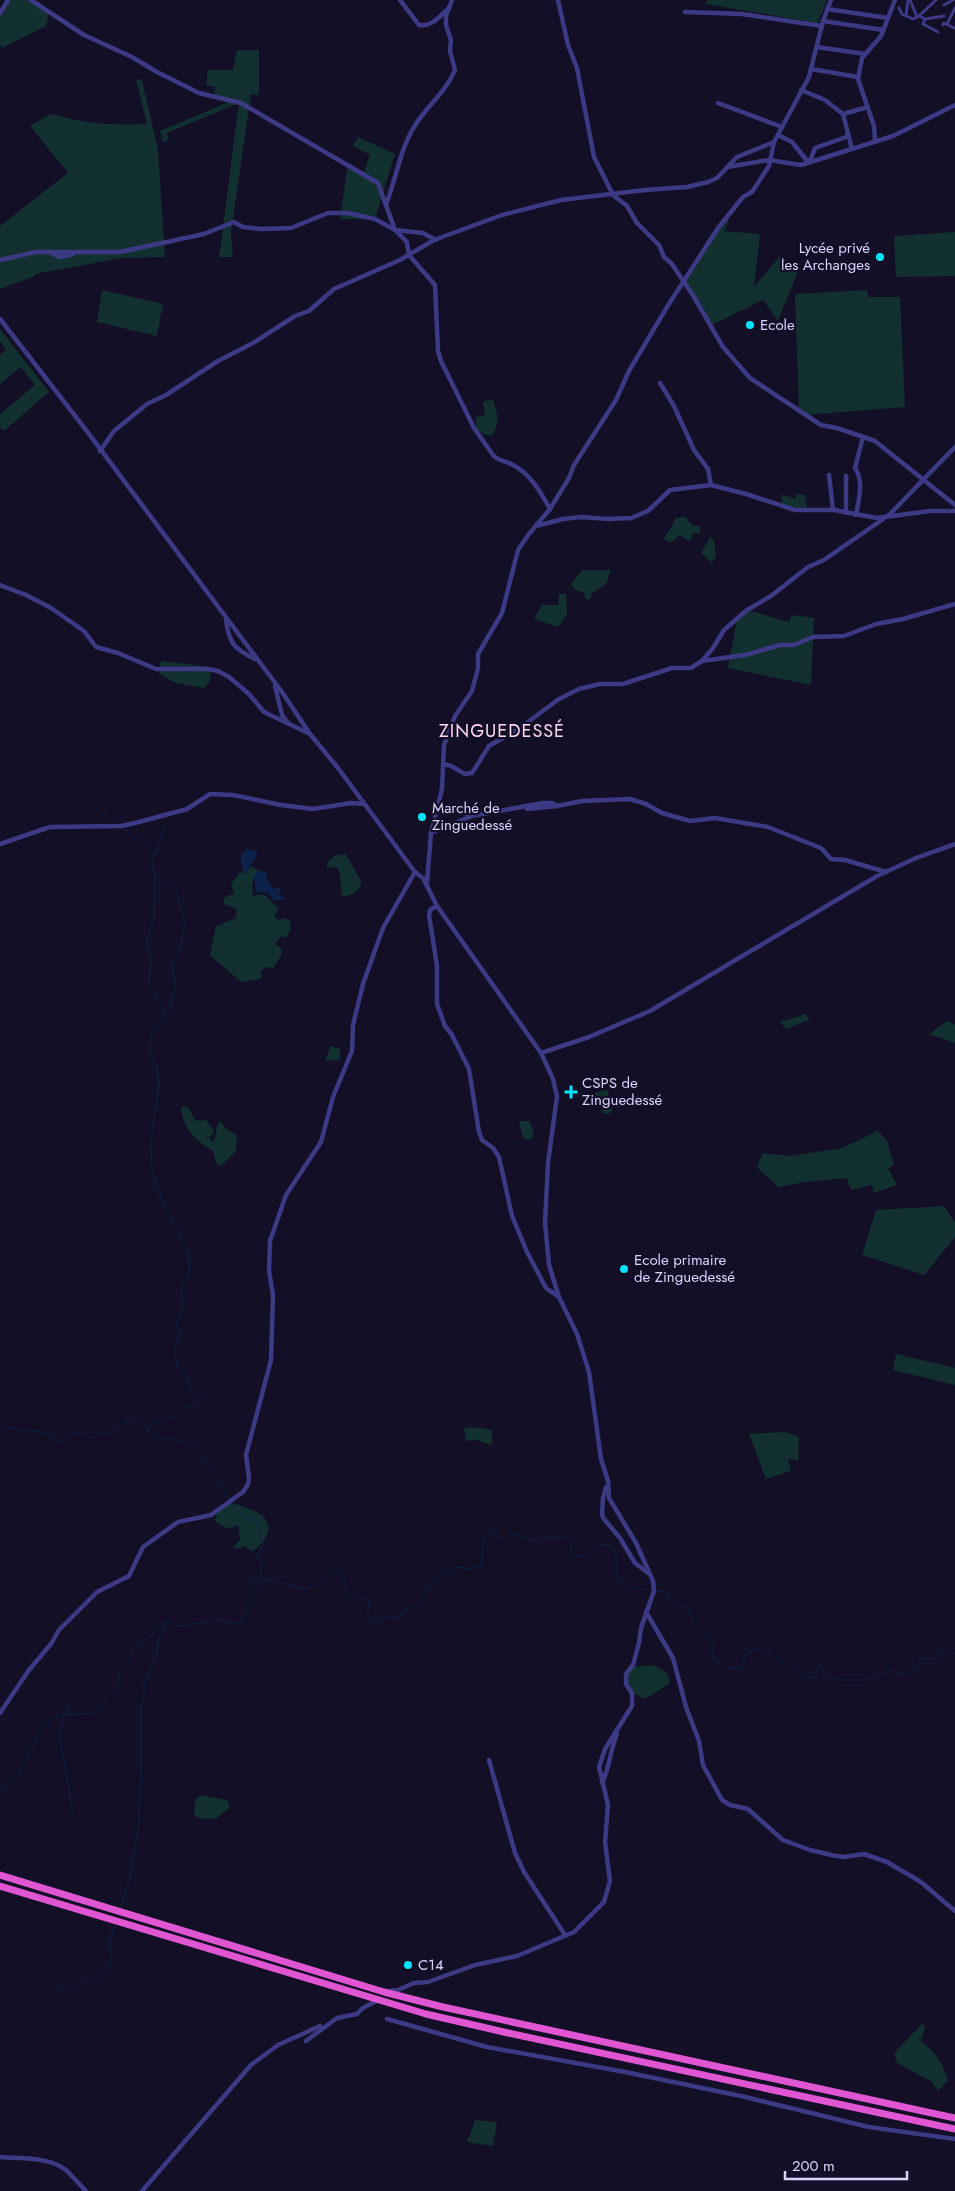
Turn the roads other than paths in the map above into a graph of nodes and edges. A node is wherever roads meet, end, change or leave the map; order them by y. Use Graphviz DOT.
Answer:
graph roads {
  1 [pos="8,0"];
  2 [pos="31,0"];
  3 [pos="400,0"];
  4 [pos="452,0"];
  5 [pos="558,0"];
  6 [pos="830,0"];
  7 [pos="895,0"];
  8 [pos="936,0"];
  9 [pos="953,0"];
  10 [pos="907,1"];
  11 [pos="944,5"];
  12 [pos="449,8"];
  13 [pos="899,8"];
  14 [pos="955,8"];
  15 [pos="827,10"];
  16 [pos="685,12"];
  17 [pos="0,13"];
  18 [pos="906,16"];
  19 [pos="918,16"];
  20 [pos="944,16"];
  21 [pos="888,18"];
  22 [pos="925,19"];
  23 [pos="822,24"];
  24 [pos="953,26"];
  25 [pos="883,30"];
  26 [pos="938,32"];
  27 [pos="817,47"];
  28 [pos="865,54"];
  29 [pos="811,69"];
  30 [pos="858,77"];
  31 [pos="801,90"];
  32 [pos="718,103"];
  33 [pos="955,105"];
  34 [pos="868,107"];
  35 [pos="843,114"];
  36 [pos="782,127"];
  37 [pos="778,135"];
  38 [pos="848,136"];
  39 [pos="875,141"];
  40 [pos="774,142"];
  41 [pos="852,149"];
  42 [pos="769,160"];
  43 [pos="809,162"];
  44 [pos="727,167"];
  45 [pos="613,195"];
  46 [pos="386,206"];
  47 [pos="396,230"];
  48 [pos="436,240"];
  49 [pos="409,256"];
  50 [pos="0,260"];
  51 [pos="684,280"];
  52 [pos="0,319"];
  53 [pos="660,383"];
  54 [pos="863,437"];
  55 [pos="955,448"];
  56 [pos="100,451"];
  57 [pos="829,475"];
  58 [pos="846,476"];
  59 [pos="924,479"];
  60 [pos="710,485"];
  61 [pos="955,505"];
  62 [pos="550,509"];
  63 [pos="833,510"];
  64 [pos="955,511"];
  65 [pos="846,513"];
  66 [pos="856,515"];
  67 [pos="889,515"];
  68 [pos="536,526"];
  69 [pos="0,585"];
  70 [pos="955,604"];
  71 [pos="226,618"];
  72 [pos="257,659"];
  73 [pos="702,661"];
  74 [pos="274,682"];
  75 [pos="289,724"];
  76 [pos="310,734"];
  77 [pos="443,764"];
  78 [pos="365,804"];
  79 [pos="438,805"];
  80 [pos="472,816"];
  81 [pos="431,833"];
  82 [pos="0,844"];
  83 [pos="955,844"];
  84 [pos="415,872"];
  85 [pos="886,872"];
  86 [pos="427,883"];
  87 [pos="437,906"];
  88 [pos="541,1054"];
  89 [pos="559,1297"];
  90 [pos="608,1484"];
  91 [pos="648,1573"];
  92 [pos="646,1612"];
  93 [pos="0,1713"];
  94 [pos="620,1726"];
  95 [pos="489,1760"];
  96 [pos="602,1783"];
  97 [pos="0,1875"];
  98 [pos="0,1886"];
  99 [pos="955,1912"];
  100 [pos="565,1935"];
  101 [pos="384,1992"];
  102 [pos="378,2000"];
  103 [pos="387,2019"];
  104 [pos="320,2026"];
  105 [pos="306,2041"];
  106 [pos="955,2118"];
  107 [pos="955,2129"];
  108 [pos="955,2140"];
  109 [pos="0,2157"];
  110 [pos="86,2191"];
  111 [pos="142,2191"];
  1 -- 17 [label="street"];
  2 -- 46 [label="street"];
  3 -- 12 [label="street"];
  4 -- 12 [label="street"];
  5 -- 45 [label="street"];
  6 -- 15 [label="street"];
  7 -- 21 [label="street"];
  8 -- 19 [label="street"];
  9 -- 11 [label="street"];
  10 -- 18 [label="street"];
  10 -- 19 [label="street"];
  12 -- 46 [label="street"];
  13 -- 18 [label="street"];
  14 -- 24 [label="street"];
  15 -- 21 [label="street"];
  15 -- 23 [label="street"];
  16 -- 23 [label="street"];
  18 -- 19 [label="street"];
  19 -- 22 [label="street"];
  20 -- 22 [label="street"];
  21 -- 25 [label="street"];
  22 -- 26 [label="street"];
  23 -- 25 [label="street"];
  23 -- 27 [label="street"];
  25 -- 28 [label="street"];
  27 -- 28 [label="street"];
  27 -- 29 [label="street"];
  28 -- 30 [label="street"];
  29 -- 30 [label="street"];
  29 -- 31 [label="street"];
  30 -- 34 [label="street"];
  31 -- 35 [label="street"];
  31 -- 36 [label="street"];
  32 -- 36 [label="street"];
  33 -- 39 [label="street"];
  34 -- 35 [label="street"];
  34 -- 39 [label="street"];
  35 -- 38 [label="street"];
  36 -- 37 [label="street"];
  37 -- 40 [label="street"];
  37 -- 43 [label="street"];
  38 -- 41 [label="street"];
  38 -- 43 [label="street"];
  39 -- 41 [label="street"];
  40 -- 42 [label="street"];
  40 -- 44 [label="street"];
  41 -- 43 [label="street"];
  42 -- 43 [label="street"];
  42 -- 44 [label="street"];
  42 -- 51 [label="street"];
  44 -- 45 [label="street"];
  45 -- 48 [label="street"];
  45 -- 51 [label="street"];
  46 -- 47 [label="street"];
  47 -- 48 [label="street"];
  47 -- 49 [label="street"];
  47 -- 50 [label="street"];
  48 -- 49 [label="street"];
  49 -- 56 [label="street"];
  49 -- 62 [label="street"];
  51 -- 54 [label="street"];
  51 -- 62 [label="street"];
  52 -- 56 [label="street"];
  53 -- 60 [label="street"];
  54 -- 59 [label="street"];
  54 -- 66 [label="street"];
  55 -- 59 [label="street"];
  56 -- 71 [label="street"];
  57 -- 63 [label="street"];
  58 -- 65 [label="street"];
  59 -- 61 [label="street"];
  59 -- 67 [label="street"];
  60 -- 63 [label="street"];
  60 -- 68 [label="street"];
  62 -- 68 [label="street"];
  63 -- 65 [label="street"];
  64 -- 67 [label="street"];
  65 -- 66 [label="street"];
  66 -- 67 [label="street"];
  67 -- 73 [label="street"];
  68 -- 77 [label="street"];
  69 -- 75 [label="street"];
  70 -- 73 [label="street"];
  71 -- 72 [label="street"];
  71 -- 72 [label="street"];
  72 -- 74 [label="street"];
  73 -- 77 [label="street"];
  74 -- 75 [label="street"];
  74 -- 76 [label="street"];
  75 -- 76 [label="street"];
  76 -- 78 [label="street"];
  77 -- 79 [label="street"];
  78 -- 82 [label="street"];
  78 -- 84 [label="street"];
  79 -- 80 [label="street"];
  79 -- 81 [label="street"];
  80 -- 81 [label="street"];
  80 -- 85 [label="street"];
  81 -- 86 [label="street"];
  83 -- 85 [label="street"];
  84 -- 86 [label="street"];
  84 -- 93 [label="street"];
  85 -- 88 [label="street"];
  86 -- 87 [label="street"];
  87 -- 88 [label="street"];
  87 -- 89 [label="street"];
  88 -- 89 [label="street"];
  89 -- 90 [label="street"];
  90 -- 91 [label="street"];
  90 -- 91 [label="street"];
  91 -- 92 [label="street"];
  92 -- 94 [label="street"];
  92 -- 99 [label="street"];
  94 -- 96 [label="street"];
  94 -- 96 [label="street"];
  95 -- 100 [label="street"];
  96 -- 100 [label="street"];
  97 -- 101 [label="highway"];
  98 -- 102 [label="highway"];
  100 -- 101 [label="street"];
  101 -- 102 [label="street"];
  101 -- 106 [label="highway"];
  102 -- 105 [label="street"];
  102 -- 107 [label="highway"];
  103 -- 108 [label="street"];
  104 -- 111 [label="street"];
  109 -- 110 [label="street"];
}
